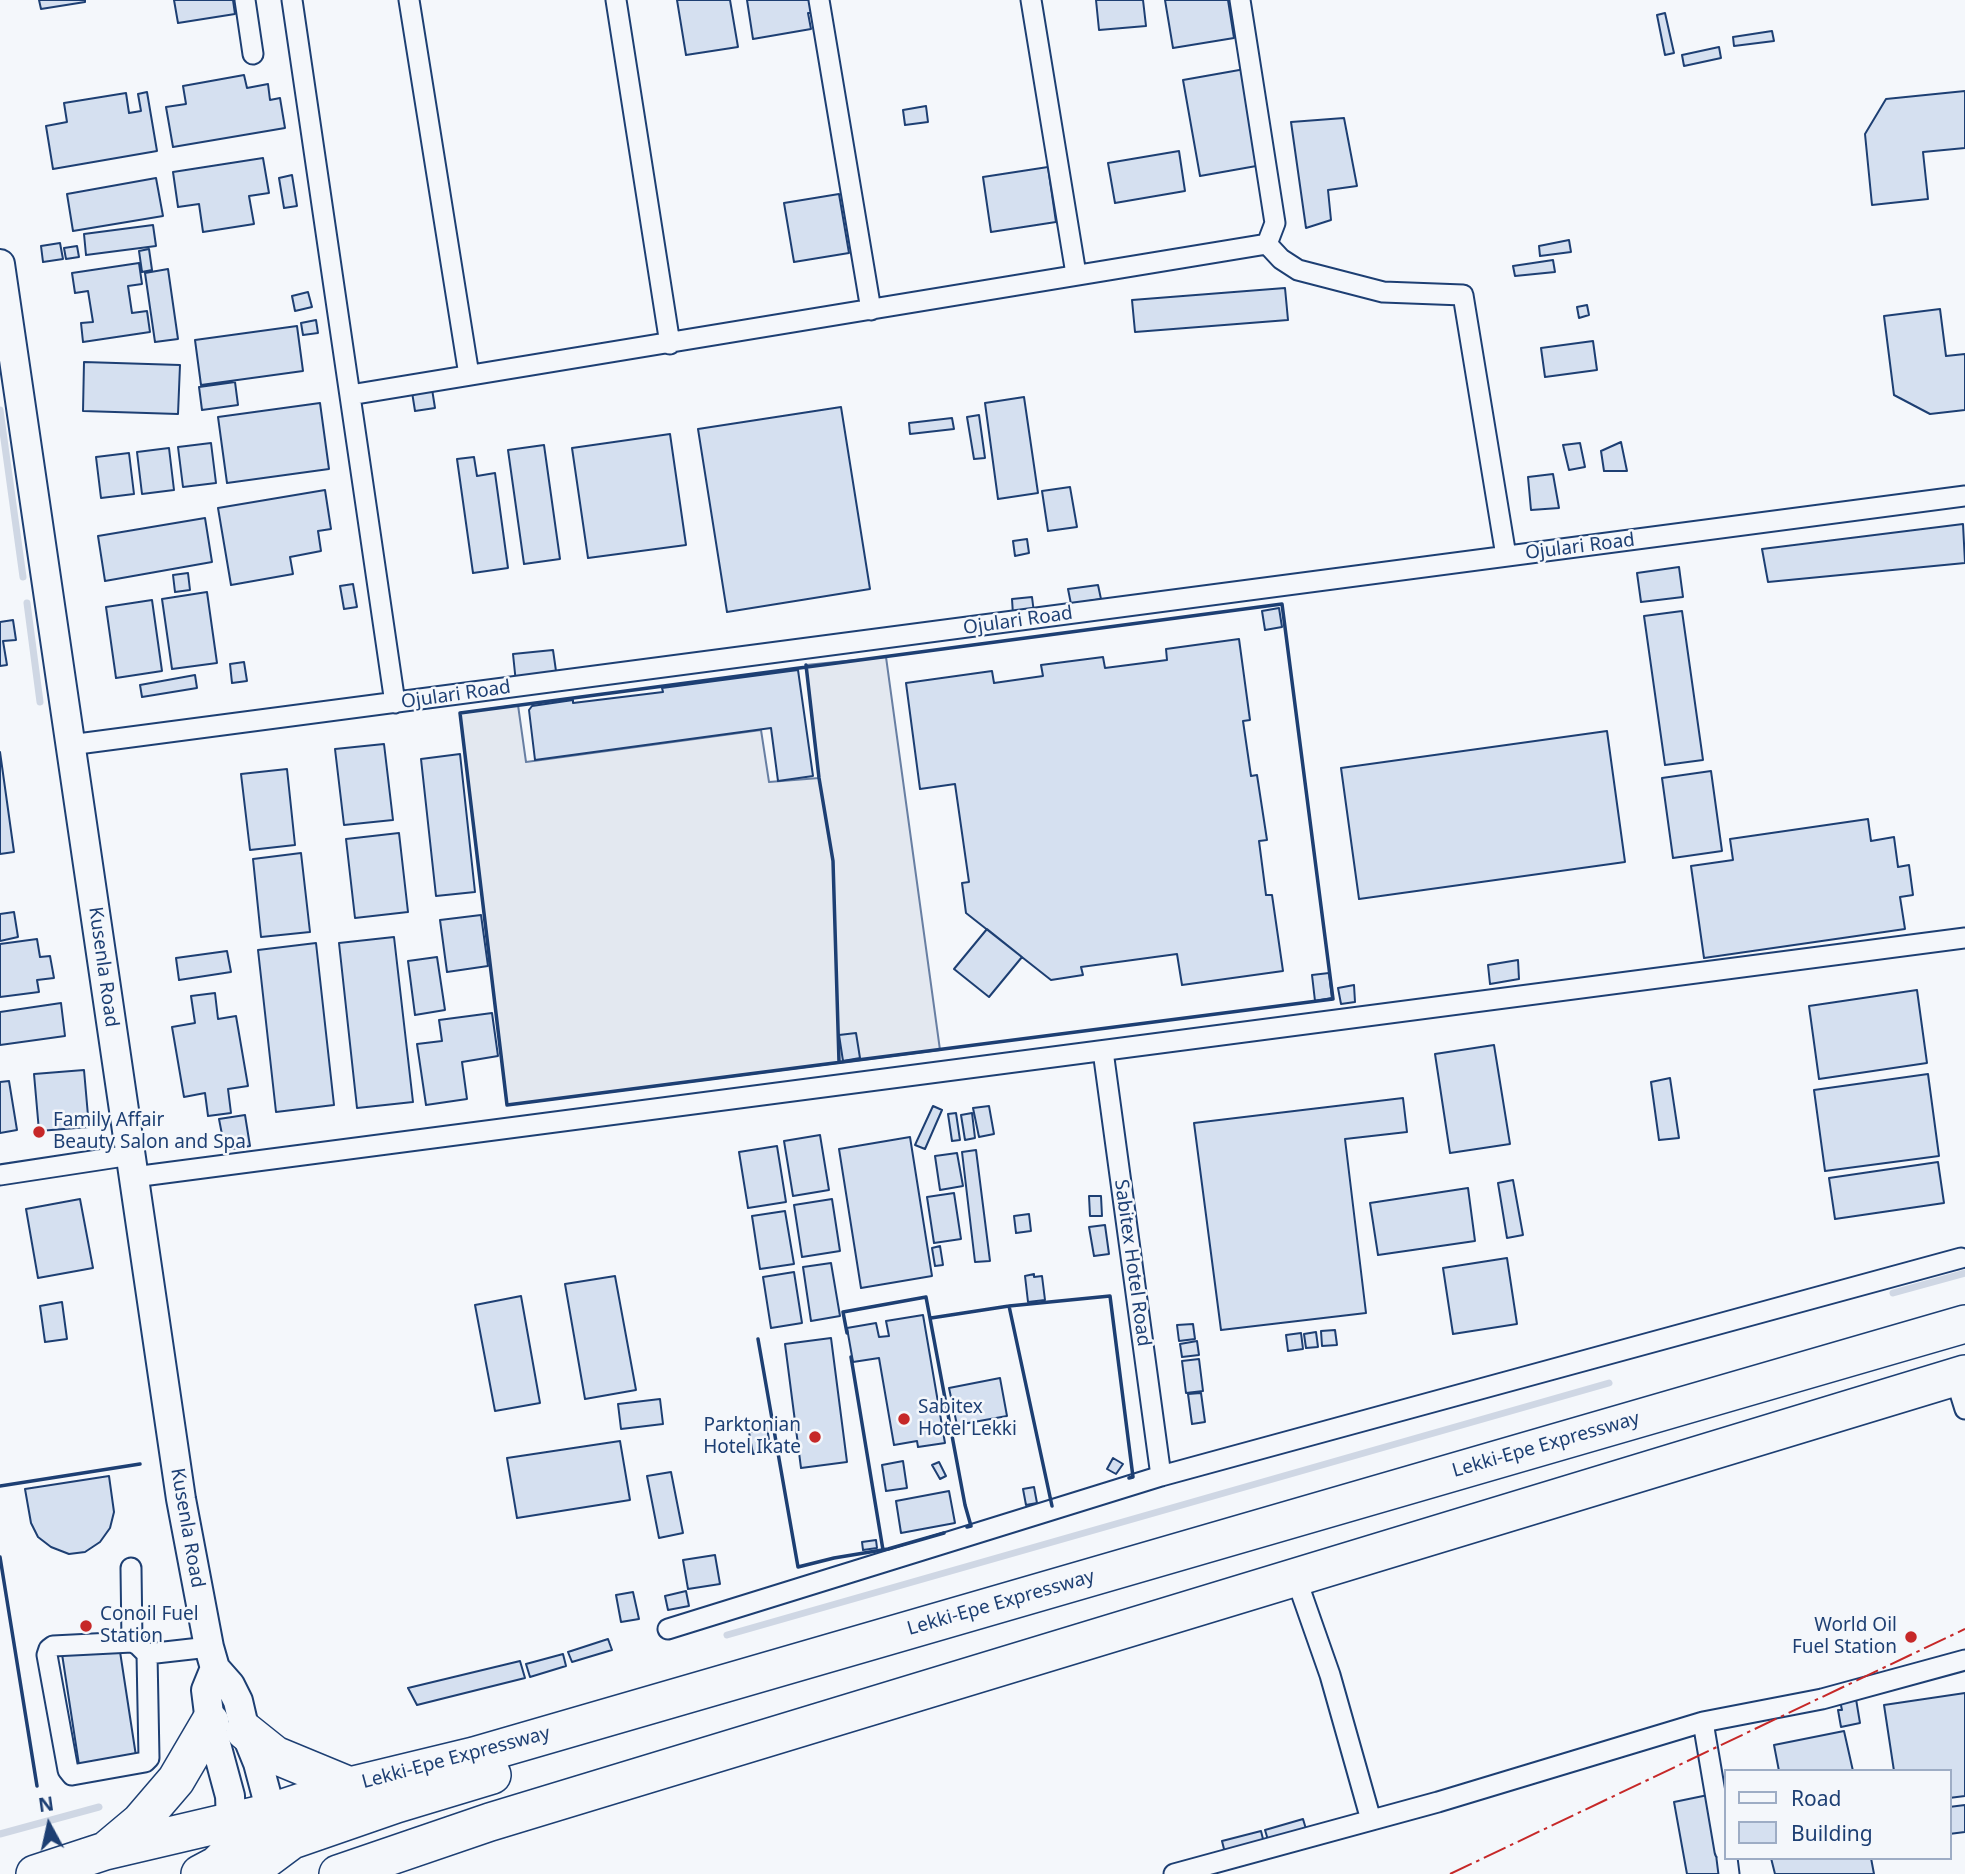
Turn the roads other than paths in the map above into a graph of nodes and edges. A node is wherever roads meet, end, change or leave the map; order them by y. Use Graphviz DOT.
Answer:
graph roads {
  1 [pos="245,0"];
  2 [pos="292,0"];
  3 [pos="409,0"];
  4 [pos="615,0"];
  5 [pos="819,0"];
  6 [pos="1031,0"];
  7 [pos="1240,0"];
  8 [pos="253,54"];
  9 [pos="1267,244"];
  10 [pos="0,264"];
  11 [pos="1076,274"];
  12 [pos="871,310"];
  13 [pos="670,344"];
  14 [pos="469,375"];
  15 [pos="350,395"];
  16 [pos="1965,496"];
  17 [pos="1506,556"];
  18 [pos="395,702"];
  19 [pos="70,745"];
  20 [pos="1965,938"];
  21 [pos="1103,1051"];
  22 [pos="132,1166"];
  23 [pos="0,1175"];
  24 [pos="1961,1258"];
  25 [pos="1965,1324"];
  26 [pos="1962,1387"];
  27 [pos="1161,1476"];
  28 [pos="131,1568"];
  29 [pos="1296,1577"];
  30 [pos="668,1629"];
  31 [pos="914,1629"];
  32 [pos="139,1648"];
  33 [pos="212,1658"];
  34 [pos="1965,1660"];
  35 [pos="210,1722"];
  36 [pos="1703,1722"];
  37 [pos="245,1731"];
  38 [pos="350,1786"];
  39 [pos="271,1812"];
  40 [pos="1371,1820"];
  41 [pos="231,1821"];
  42 [pos="1724,1845"];
  43 [pos="105,1851"];
  44 [pos="409,1860"];
  45 [pos="235,1870"];
  46 [pos="35,1874"];
  47 [pos="338,1874"];
  48 [pos="1174,1874"];
  1 -- 8 [label="street"];
  2 -- 15 [label="street"];
  3 -- 14 [label="street"];
  4 -- 13 [label="street"];
  5 -- 12 [label="street"];
  6 -- 11 [label="street"];
  7 -- 9 [label="street"];
  9 -- 11 [label="street"];
  9 -- 17 [label="street"];
  10 -- 19 [label="main road, Kusenla Road"];
  11 -- 12 [label="street"];
  12 -- 13 [label="street"];
  13 -- 14 [label="street"];
  14 -- 15 [label="street"];
  15 -- 18 [label="street"];
  16 -- 17 [label="street, Ojulari Road"];
  17 -- 18 [label="street, Ojulari Road"];
  18 -- 19 [label="street, Ojulari Road"];
  19 -- 22 [label="main road, Kusenla Road"];
  20 -- 21 [label="street"];
  21 -- 22 [label="street"];
  21 -- 27 [label="street, Sabitex Hotel Road"];
  22 -- 23 [label="street"];
  22 -- 33 [label="main road, Kusenla Road"];
  24 -- 27 [label="street"];
  25 -- 31 [label="highway, Lekki-Epe Expressway"];
  26 -- 29 [label="highway"];
  27 -- 30 [label="street"];
  28 -- 32 [label="street"];
  29 -- 40 [label="street"];
  29 -- 44 [label="highway"];
  31 -- 38 [label="highway, Lekki-Epe Expressway"];
  31 -- 45 [label="highway"];
  32 -- 32 [label="street"];
  32 -- 33 [label="street"];
  33 -- 35 [label="main road, Kusenla Road"];
  33 -- 37 [label="main road, Kusenla Road"];
  34 -- 36 [label="street"];
  35 -- 41 [label="main road, Kusenla Road"];
  35 -- 43 [label="highway"];
  36 -- 40 [label="street"];
  36 -- 42 [label="street"];
  37 -- 38 [label="highway"];
  37 -- 39 [label="main road, Kusenla Road"];
  38 -- 39 [label="highway, Lekki-Epe Expressway"];
  39 -- 41 [label="highway, Lekki-Epe Expressway"];
  39 -- 45 [label="highway"];
  39 -- 45 [label="main road, Kusenla Road"];
  40 -- 48 [label="street"];
  41 -- 43 [label="highway, Lekki-Epe Expressway"];
  41 -- 45 [label="main road, Kusenla Road"];
  43 -- 46 [label="highway, Lekki-Epe Expressway"];
  44 -- 47 [label="highway"];
}
